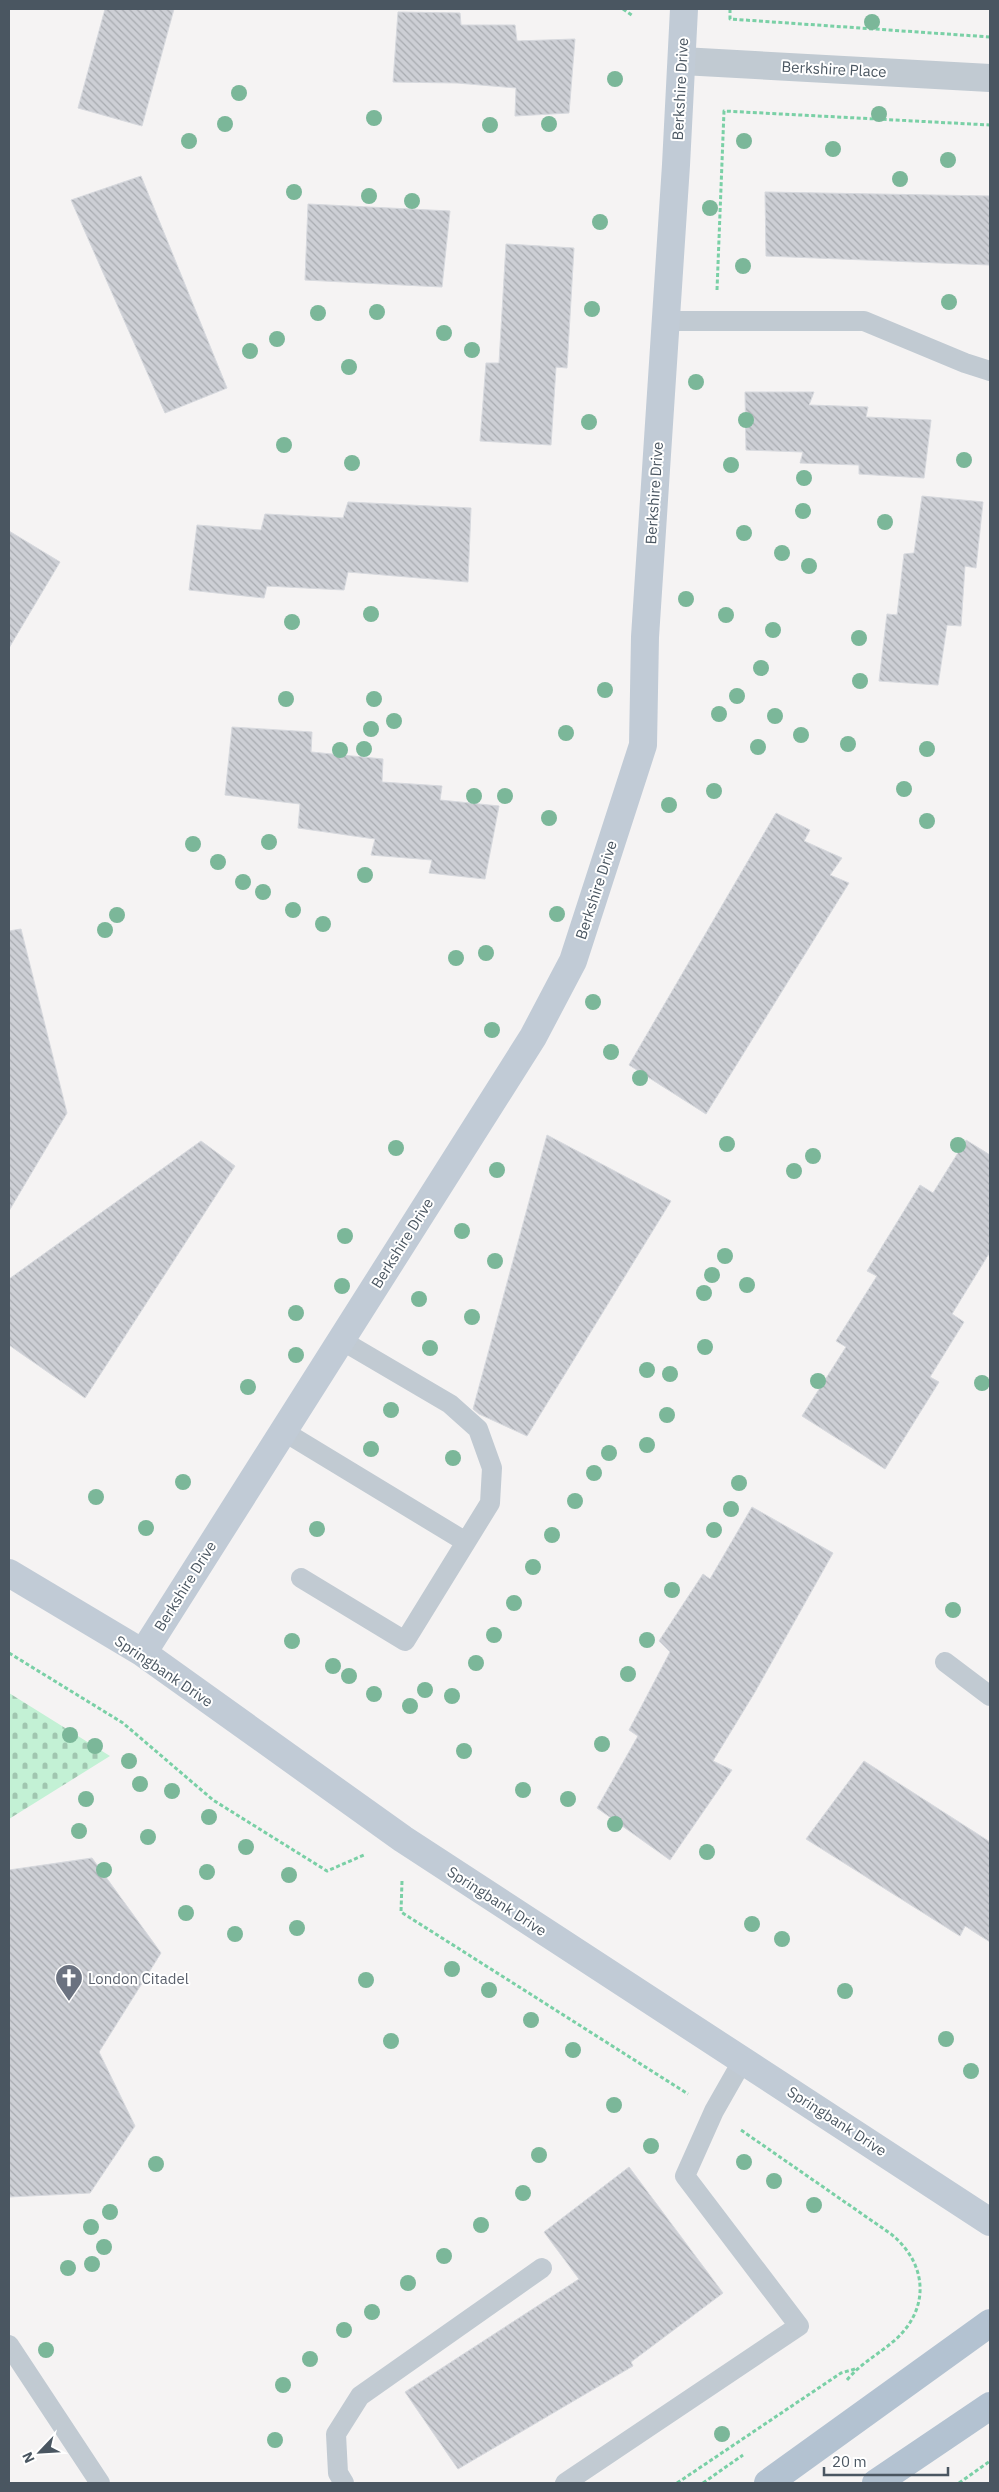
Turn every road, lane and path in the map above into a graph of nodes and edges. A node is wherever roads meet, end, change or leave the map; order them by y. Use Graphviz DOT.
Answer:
graph roads {
  1 [pos="623,9"];
  2 [pos="684,9"];
  3 [pos="730,9"];
  4 [pos="633,16"];
  5 [pos="990,37"];
  6 [pos="682,61"];
  7 [pos="989,77"];
  8 [pos="990,125"];
  9 [pos="665,321"];
  10 [pos="716,321"];
  11 [pos="990,371"];
  12 [pos="341,1340"];
  13 [pos="283,1431"];
  14 [pos="466,1542"];
  15 [pos="9,1573"];
  16 [pos="301,1578"];
  17 [pos="9,1653"];
  18 [pos="143,1653"];
  19 [pos="945,1662"];
  20 [pos="990,1696"];
  21 [pos="403,1839"];
  22 [pos="743,2060"];
  23 [pos="714,2111"];
  24 [pos="990,2222"];
  25 [pos="542,2268"];
  26 [pos="990,2323"];
  27 [pos="9,2345"];
  28 [pos="990,2406"];
  29 [pos="990,2461"];
  30 [pos="100,2483"];
  31 [pos="344,2483"];
  32 [pos="565,2483"];
  33 [pos="677,2483"];
  34 [pos="768,2483"];
  35 [pos="876,2483"];
  36 [pos="959,2483"];
  1 -- 4 [label="path"];
  2 -- 6 [label="street, Berkshire Drive"];
  3 -- 5 [label="path"];
  6 -- 7 [label="street, Berkshire Place"];
  6 -- 9 [label="street, Berkshire Drive"];
  8 -- 10 [label="path"];
  9 -- 10 [label="lane"];
  9 -- 12 [label="street, Berkshire Drive"];
  10 -- 11 [label="lane"];
  12 -- 13 [label="street, Berkshire Drive"];
  12 -- 14 [label="lane"];
  13 -- 14 [label="lane"];
  13 -- 18 [label="street, Berkshire Drive"];
  14 -- 16 [label="lane"];
  15 -- 18 [label="street, Springbank Drive"];
  17 -- 21 [label="path"];
  18 -- 21 [label="street, Springbank Drive"];
  19 -- 20 [label="lane"];
  21 -- 22 [label="street, Springbank Drive"];
  21 -- 23 [label="path"];
  22 -- 23 [label="lane"];
  22 -- 24 [label="street, Springbank Drive"];
  23 -- 32 [label="lane"];
  23 -- 33 [label="path"];
  25 -- 31 [label="lane"];
  26 -- 34 [label="main road"];
  27 -- 30 [label="lane"];
  28 -- 35 [label="main road"];
  29 -- 36 [label="path"];
}
